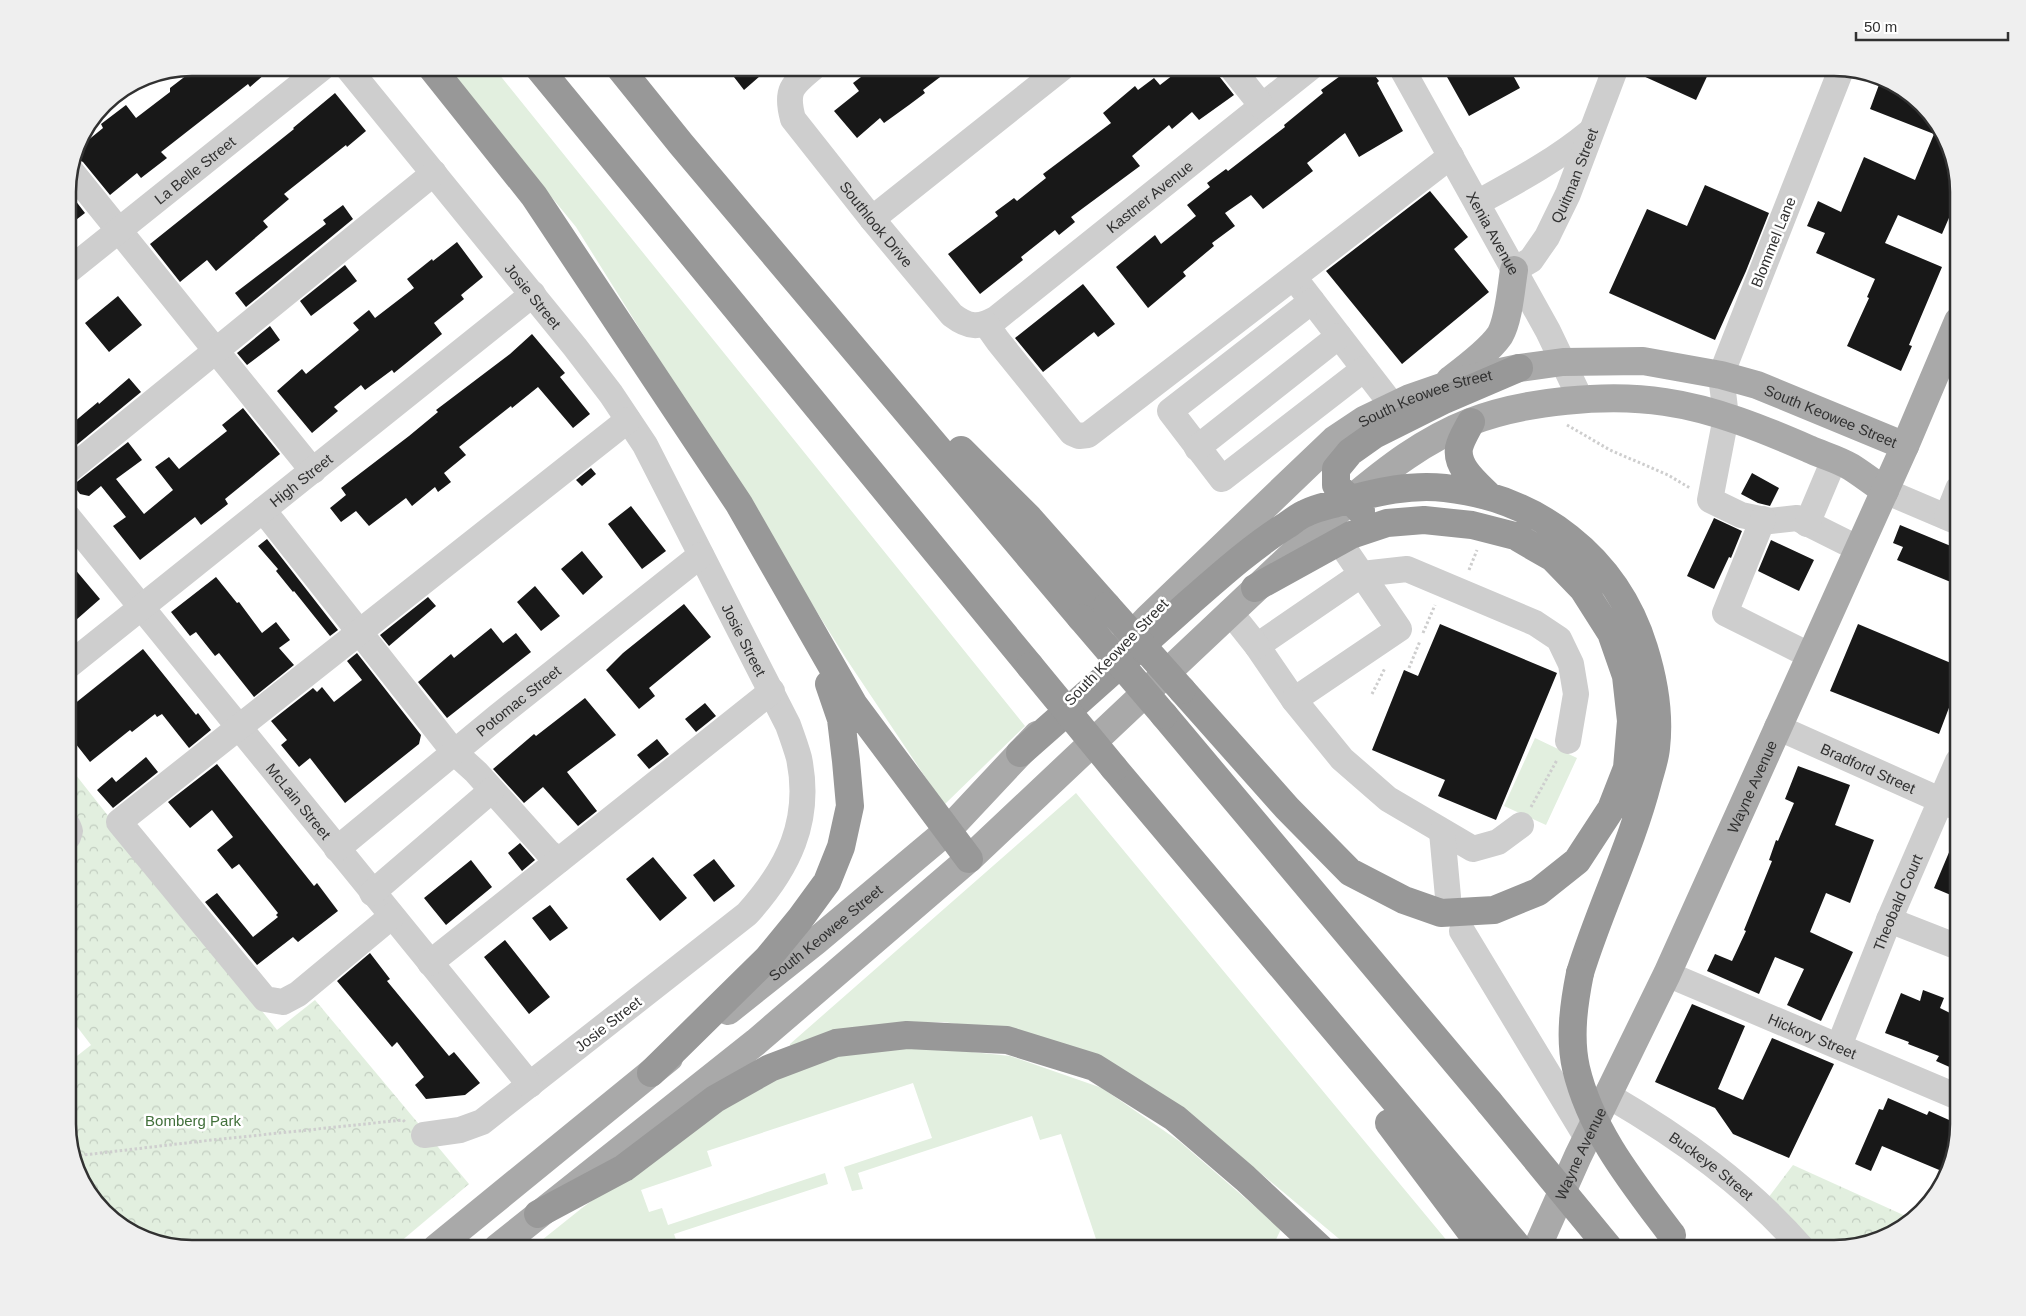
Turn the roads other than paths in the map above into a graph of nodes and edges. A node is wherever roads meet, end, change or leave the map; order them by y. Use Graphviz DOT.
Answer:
graph roads {
  1 [pos="313,76"];
  2 [pos="354,76"];
  3 [pos="437,76"];
  4 [pos="545,76"];
  5 [pos="626,76"];
  6 [pos="804,76"];
  7 [pos="1053,76"];
  8 [pos="1238,76"];
  9 [pos="1301,76"];
  10 [pos="1405,76"];
  11 [pos="1613,76"];
  12 [pos="1839,76"];
  13 [pos="1262,106"];
  14 [pos="1591,132"];
  15 [pos="1450,156"];
  16 [pos="434,173"];
  17 [pos="77,178"];
  18 [pos="1477,203"];
  19 [pos="872,219"];
  20 [pos="119,231"];
  21 [pos="76,265"];
  22 [pos="1514,270"];
  23 [pos="1293,278"];
  24 [pos="533,294"];
  25 [pos="1312,301"];
  26 [pos="1248,313"];
  27 [pos="831,322"];
  28 [pos="986,324"];
  29 [pos="1267,336"];
  30 [pos="1339,336"];
  31 [pos="216,351"];
  32 [pos="1950,360"];
  33 [pos="1563,362"];
  34 [pos="1519,368"];
  35 [pos="1364,369"];
  36 [pos="1721,375"];
  37 [pos="1160,381"];
  38 [pos="1439,388"];
  39 [pos="1581,400"];
  40 [pos="1179,404"];
  41 [pos="1393,406"];
  42 [pos="1726,417"];
  43 [pos="628,420"];
  44 [pos="1470,422"];
  45 [pos="1905,446"];
  46 [pos="1197,448"];
  47 [pos="1834,460"];
  48 [pos="76,465"];
  49 [pos="313,471"];
  50 [pos="1885,491"];
  51 [pos="1488,495"];
  52 [pos="1350,500"];
  53 [pos="263,510"];
  54 [pos="1763,519"];
  55 [pos="1950,519"];
  56 [pos="1387,523"];
  57 [pos="1807,524"];
  58 [pos="76,527"];
  59 [pos="1339,541"];
  60 [pos="1859,549"];
  61 [pos="701,555"];
  62 [pos="1362,574"];
  63 [pos="1255,588"];
  64 [pos="141,609"];
  65 [pos="1230,612"];
  66 [pos="360,632"];
  67 [pos="812,633"];
  68 [pos="1257,646"];
  69 [pos="1811,656"];
  70 [pos="76,660"];
  71 [pos="772,691"];
  72 [pos="1294,700"];
  73 [pos="239,727"];
  74 [pos="1778,727"];
  75 [pos="1568,741"];
  76 [pos="454,752"];
  77 [pos="1020,753"];
  78 [pos="492,790"];
  79 [pos="1950,805"];
  80 [pos="1521,825"];
  81 [pos="947,831"];
  82 [pos="1442,832"];
  83 [pos="337,849"];
  84 [pos="969,859"];
  85 [pos="559,860"];
  86 [pos="372,893"];
  87 [pos="1448,897"];
  88 [pos="392,916"];
  89 [pos="1889,920"];
  90 [pos="1462,931"];
  91 [pos="1950,944"];
  92 [pos="430,963"];
  93 [pos="1667,974"];
  94 [pos="1839,1046"];
  95 [pos="650,1073"];
  96 [pos="530,1085"];
  97 [pos="1950,1094"];
  98 [pos="1609,1096"];
  99 [pos="424,1135"];
  100 [pos="1587,1138"];
  101 [pos="1450,1186"];
  102 [pos="538,1214"];
  103 [pos="446,1240"];
  104 [pos="507,1240"];
  105 [pos="1311,1240"];
  106 [pos="1479,1240"];
  107 [pos="1509,1240"];
  108 [pos="1541,1240"];
  109 [pos="1602,1240"];
  110 [pos="1677,1240"];
  111 [pos="1795,1240"];
  1 -- 20 [label="street, La Belle Street"];
  2 -- 16 [label="street, Josie Street"];
  3 -- 67 [label="highway"];
  4 -- 101 [label="highway, bridge"];
  5 -- 27 [label="highway"];
  6 -- 19 [label="street, Southlook Drive"];
  7 -- 19 [label="street"];
  8 -- 13 [label="street"];
  9 -- 13 [label="street, Kastner Avenue"];
  10 -- 15 [label="street, Xenia Avenue"];
  11 -- 14 [label="street, Quitman Street"];
  12 -- 36 [label="street, Blommel Lane"];
  13 -- 28 [label="street, Kastner Avenue"];
  14 -- 18 [label="street"];
  14 -- 22 [label="street, Quitman Street"];
  15 -- 18 [label="street, Xenia Avenue"];
  15 -- 23 [label="street"];
  16 -- 24 [label="street, Josie Street"];
  16 -- 31 [label="street"];
  17 -- 20 [label="street"];
  18 -- 22 [label="street, Xenia Avenue"];
  19 -- 28 [label="street, Southlook Drive"];
  20 -- 21 [label="street, La Belle Street"];
  20 -- 31 [label="street"];
  22 -- 33 [label="street, Xenia Avenue"];
  22 -- 38 [label="main road"];
  23 -- 25 [label="street"];
  23 -- 26 [label="street"];
  24 -- 43 [label="street, Josie Street"];
  24 -- 49 [label="street, High Street"];
  25 -- 29 [label="street"];
  25 -- 30 [label="street"];
  26 -- 29 [label="street"];
  26 -- 37 [label="street"];
  27 -- 56 [label="highway, bridge"];
  27 -- 109 [label="highway, bridge"];
  28 -- 37 [label="street"];
  29 -- 40 [label="street"];
  30 -- 35 [label="street"];
  30 -- 46 [label="street"];
  31 -- 48 [label="street"];
  31 -- 49 [label="street"];
  32 -- 45 [label="main road, Wayne Avenue"];
  33 -- 34 [label="main road, South Keowee Street"];
  33 -- 36 [label="main road, South Keowee Street"];
  33 -- 39 [label="street, Xenia Avenue"];
  34 -- 38 [label="main road, South Keowee Street"];
  34 -- 52 [label="highway"];
  35 -- 41 [label="street"];
  35 -- 46 [label="street"];
  36 -- 42 [label="street, Blommel Lane"];
  36 -- 45 [label="main road, South Keowee Street"];
  37 -- 40 [label="street"];
  38 -- 41 [label="main road, South Keowee Street"];
  39 -- 42 [label="main road"];
  39 -- 44 [label="main road"];
  40 -- 46 [label="street"];
  41 -- 77 [label="main road, South Keowee Street"];
  42 -- 47 [label="main road"];
  42 -- 54 [label="street, Blommel Lane"];
  43 -- 61 [label="street, Josie Street"];
  43 -- 66 [label="street"];
  44 -- 51 [label="highway"];
  44 -- 52 [label="main road"];
  45 -- 50 [label="main road, Wayne Avenue"];
  47 -- 50 [label="main road"];
  47 -- 57 [label="street"];
  49 -- 53 [label="street, High Street"];
  50 -- 55 [label="street"];
  50 -- 60 [label="main road, Wayne Avenue"];
  51 -- 52 [label="highway"];
  51 -- 110 [label="highway, bridge"];
  52 -- 56 [label="highway"];
  52 -- 63 [label="main road"];
  52 -- 77 [label="highway"];
  53 -- 64 [label="street, High Street"];
  53 -- 66 [label="street"];
  54 -- 57 [label="street"];
  54 -- 69 [label="street"];
  56 -- 59 [label="highway"];
  57 -- 60 [label="street"];
  58 -- 64 [label="street, McLain Street"];
  59 -- 62 [label="street"];
  59 -- 63 [label="highway"];
  60 -- 69 [label="main road, Wayne Avenue"];
  61 -- 71 [label="street, Josie Street"];
  61 -- 76 [label="street, Potomac Street"];
  62 -- 68 [label="street"];
  62 -- 72 [label="street"];
  62 -- 75 [label="street"];
  63 -- 65 [label="main road"];
  64 -- 70 [label="street, High Street"];
  64 -- 73 [label="street, McLain Street"];
  65 -- 68 [label="street"];
  65 -- 84 [label="main road"];
  66 -- 73 [label="street"];
  66 -- 76 [label="street"];
  67 -- 81 [label="highway"];
  67 -- 95 [label="highway"];
  68 -- 72 [label="street"];
  69 -- 74 [label="main road, Wayne Avenue"];
  71 -- 85 [label="street"];
  71 -- 96 [label="street, Josie Street"];
  72 -- 82 [label="street"];
  73 -- 83 [label="street, McLain Street"];
  73 -- 88 [label="street"];
  74 -- 79 [label="street, Bradford Street"];
  74 -- 93 [label="main road, Wayne Avenue"];
  76 -- 78 [label="street"];
  76 -- 83 [label="street, Potomac Street"];
  77 -- 81 [label="main road, South Keowee Street"];
  78 -- 85 [label="street"];
  78 -- 86 [label="street"];
  79 -- 89 [label="street, Theobald Court"];
  80 -- 82 [label="street"];
  81 -- 84 [label="highway"];
  81 -- 95 [label="main road, South Keowee Street"];
  82 -- 87 [label="street"];
  83 -- 86 [label="street, McLain Street"];
  84 -- 102 [label="main road"];
  85 -- 92 [label="street"];
  86 -- 88 [label="street, McLain Street"];
  88 -- 92 [label="street, McLain Street"];
  89 -- 91 [label="street"];
  89 -- 94 [label="street, Theobald Court"];
  90 -- 100 [label="street"];
  92 -- 96 [label="street, McLain Street"];
  93 -- 94 [label="street, Hickory Street"];
  93 -- 98 [label="main road, Wayne Avenue"];
  94 -- 97 [label="street, Hickory Street"];
  95 -- 103 [label="main road, South Keowee Street"];
  96 -- 99 [label="street, Josie Street"];
  98 -- 100 [label="main road, Wayne Avenue"];
  98 -- 111 [label="street, Buckeye Street"];
  100 -- 108 [label="main road, Wayne Avenue"];
  101 -- 106 [label="highway"];
  101 -- 107 [label="highway"];
  102 -- 104 [label="main road"];
  102 -- 105 [label="highway"];
}
